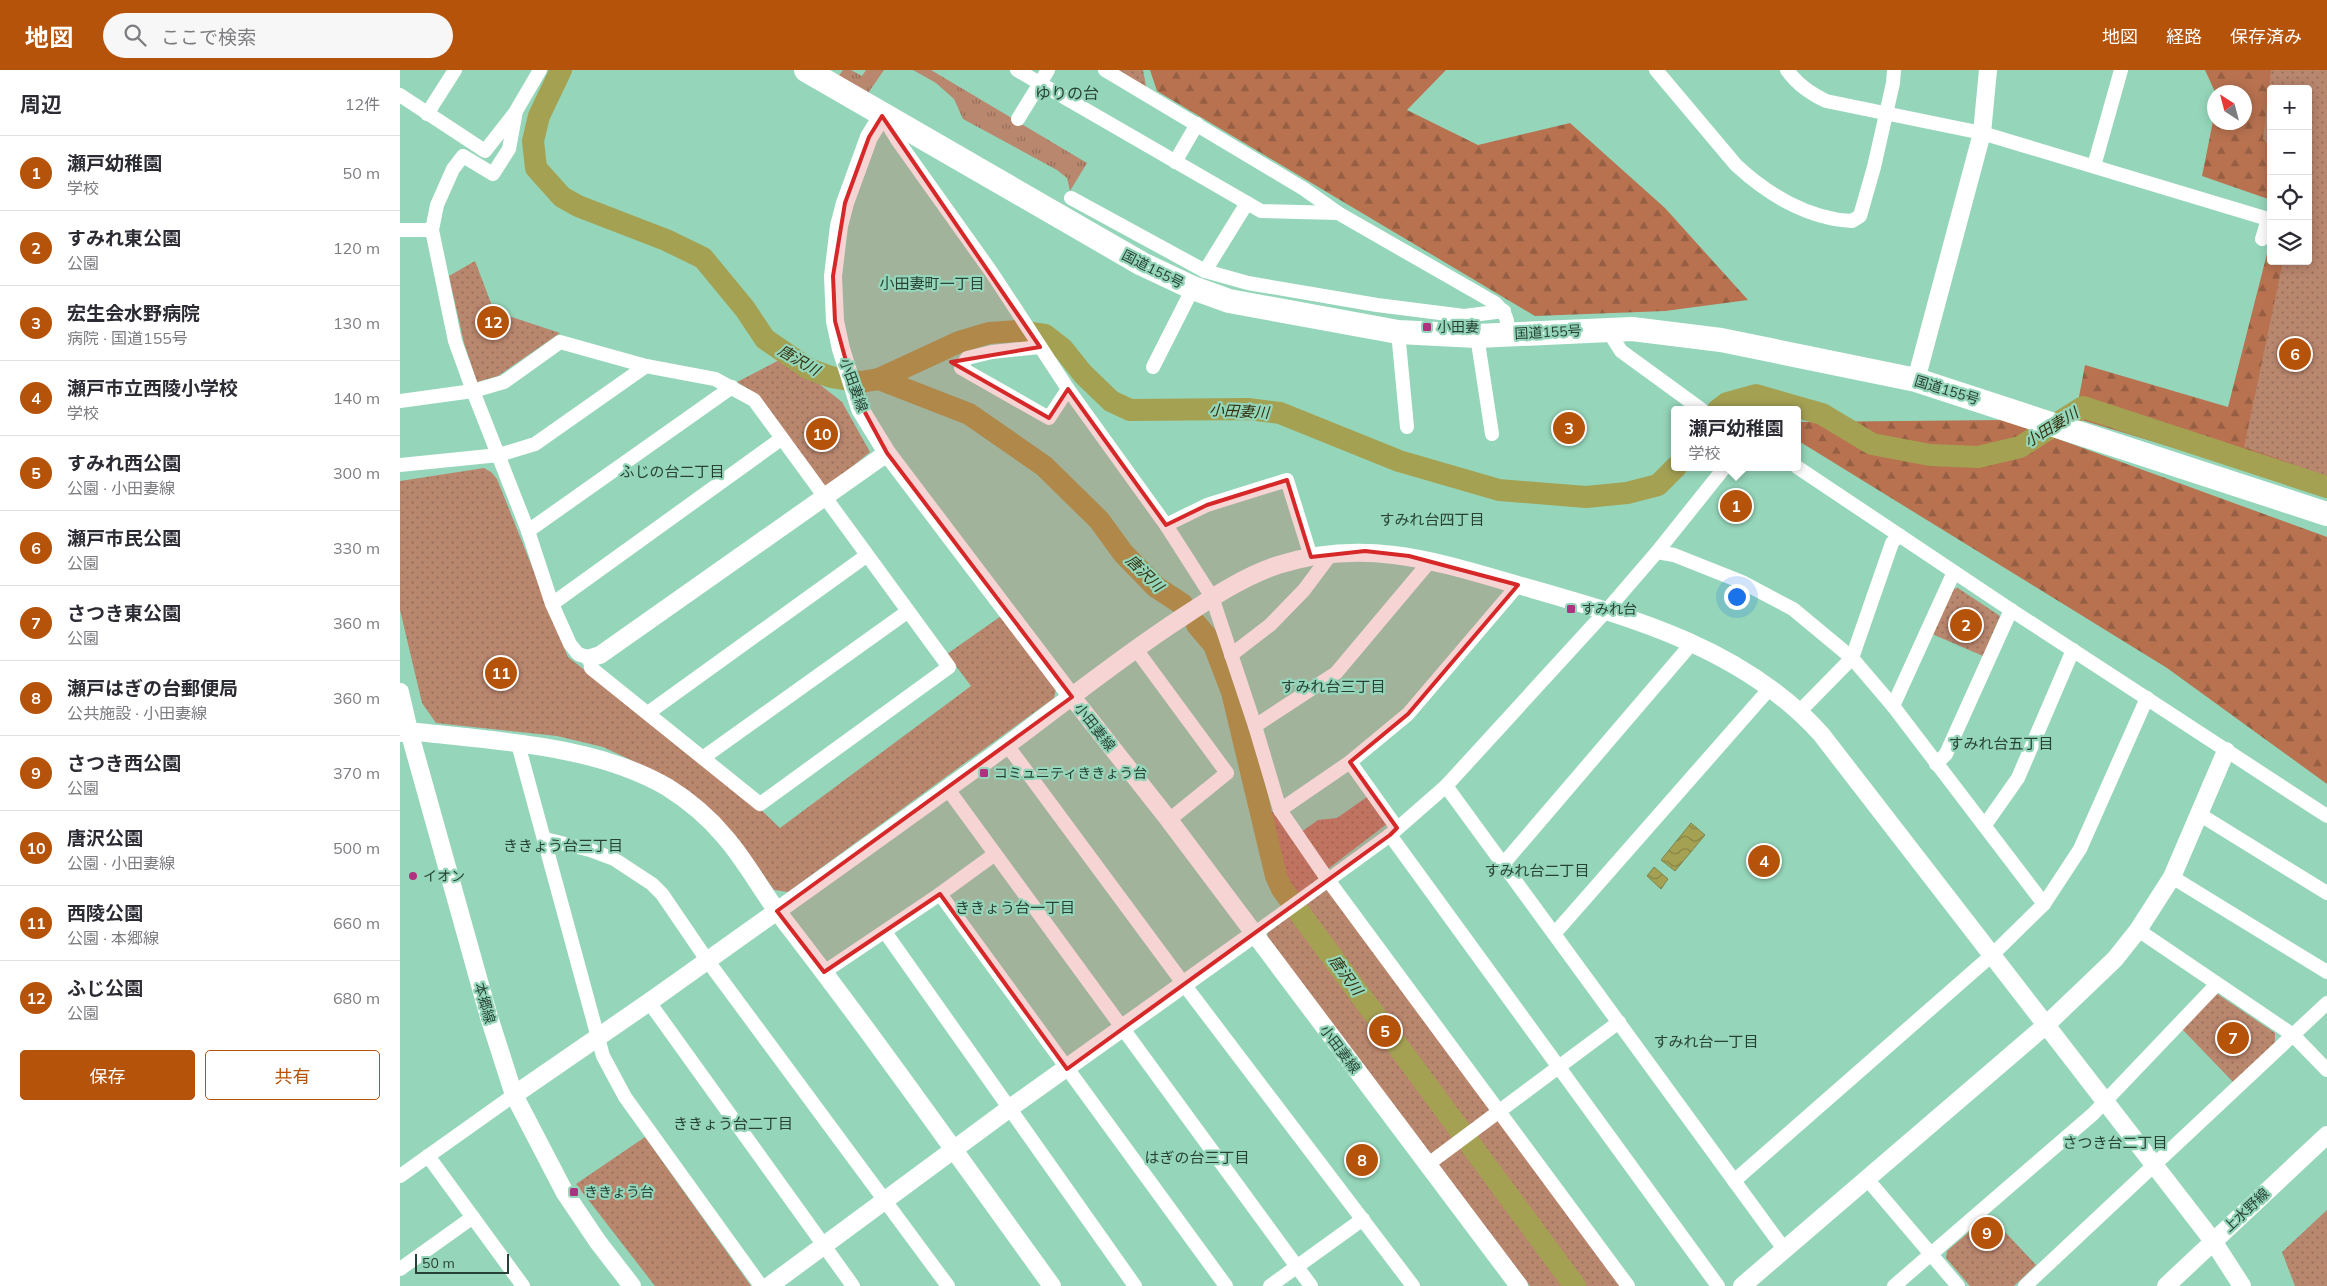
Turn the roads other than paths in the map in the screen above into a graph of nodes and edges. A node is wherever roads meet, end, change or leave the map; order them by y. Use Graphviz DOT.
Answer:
graph roads {
  1 [pos="455,70"];
  2 [pos="540,70"];
  3 [pos="806,70"];
  4 [pos="1017,70"];
  5 [pos="1048,70"];
  6 [pos="1104,70"];
  7 [pos="1656,70"];
  8 [pos="1787,70"];
  9 [pos="1894,70"];
  10 [pos="1988,70"];
  11 [pos="2121,70"];
  12 [pos="1040,84"];
  13 [pos="400,95"];
  14 [pos="516,111"];
  15 [pos="1887,113"];
  16 [pos="427,114"];
  17 [pos="882,116"];
  18 [pos="1018,119"];
  19 [pos="1197,124"];
  20 [pos="1982,133"];
  21 [pos="1174,162"];
  22 [pos="2094,166"];
  23 [pos="1071,198"];
  24 [pos="1247,203"];
  25 [pos="1338,213"];
  26 [pos="400,230"];
  27 [pos="432,230"];
  28 [pos="2262,240"];
  29 [pos="1199,280"];
  30 [pos="1505,323"];
  31 [pos="1607,329"];
  32 [pos="1398,332"];
  33 [pos="1477,336"];
  34 [pos="1039,345"];
  35 [pos="646,366"];
  36 [pos="1153,367"];
  37 [pos="1916,380"];
  38 [pos="732,387"];
  39 [pos="1068,389"];
  40 [pos="473,391"];
  41 [pos="400,401"];
  42 [pos="1697,406"];
  43 [pos="1407,427"];
  44 [pos="1492,434"];
  45 [pos="781,440"];
  46 [pos="887,453"];
  47 [pos="499,455"];
  48 [pos="400,465"];
  49 [pos="1801,470"];
  50 [pos="1722,471"];
  51 [pos="825,499"];
  52 [pos="2327,514"];
  53 [pos="1166,524"];
  54 [pos="528,531"];
  55 [pos="1899,535"];
  56 [pos="1658,552"];
  57 [pos="1331,554"];
  58 [pos="866,556"];
  59 [pos="1311,557"];
  60 [pos="1431,560"];
  61 [pos="1954,572"];
  62 [pos="1518,585"];
  63 [pos="1212,597"];
  64 [pos="552,604"];
  65 [pos="1607,610"];
  66 [pos="2011,610"];
  67 [pos="907,612"];
  68 [pos="1693,642"];
  69 [pos="1135,648"];
  70 [pos="2073,650"];
  71 [pos="1230,655"];
  72 [pos="590,658"];
  73 [pos="1852,658"];
  74 [pos="1771,687"];
  75 [pos="400,692"];
  76 [pos="1072,697"];
  77 [pos="2147,698"];
  78 [pos="1893,706"];
  79 [pos="1800,711"];
  80 [pos="648,713"];
  81 [pos="1256,726"];
  82 [pos="404,732"];
  83 [pos="518,744"];
  84 [pos="1007,745"];
  85 [pos="2226,751"];
  86 [pos="704,757"];
  87 [pos="1350,762"];
  88 [pos="1936,764"];
  89 [pos="1446,786"];
  90 [pos="947,788"];
  91 [pos="1280,810"];
  92 [pos="2199,814"];
  93 [pos="2327,816"];
  94 [pos="1170,820"];
  95 [pos="1984,825"];
  96 [pos="1394,832"];
  97 [pos="545,839"];
  98 [pos="995,854"];
  99 [pos="1504,863"];
  100 [pos="2172,877"];
  101 [pos="1328,880"];
  102 [pos="2327,893"];
  103 [pos="940,894"];
  104 [pos="2044,904"];
  105 [pos="777,911"];
  106 [pos="2138,930"];
  107 [pos="885,932"];
  108 [pos="1254,934"];
  109 [pos="1556,934"];
  110 [pos="1992,955"];
  111 [pos="707,960"];
  112 [pos="824,972"];
  113 [pos="2327,972"];
  114 [pos="1183,983"];
  115 [pos="2216,984"];
  116 [pos="649,1002"];
  117 [pos="2327,1003"];
  118 [pos="1619,1022"];
  119 [pos="2046,1025"];
  120 [pos="1122,1028"];
  121 [pos="598,1035"];
  122 [pos="2293,1035"];
  123 [pos="1559,1068"];
  124 [pos="1067,1069"];
  125 [pos="2327,1070"];
  126 [pos="514,1096"];
  127 [pos="2105,1102"];
  128 [pos="1010,1108"];
  129 [pos="1499,1113"];
  130 [pos="2327,1135"];
  131 [pos="953,1150"];
  132 [pos="428,1156"];
  133 [pos="2154,1165"];
  134 [pos="1427,1166"];
  135 [pos="400,1176"];
  136 [pos="1867,1179"];
  137 [pos="1734,1181"];
  138 [pos="885,1199"];
  139 [pos="474,1217"];
  140 [pos="1363,1219"];
  141 [pos="2213,1241"];
  142 [pos="824,1246"];
  143 [pos="1784,1249"];
  144 [pos="1932,1254"];
  145 [pos="1297,1266"];
  146 [pos="400,1269"];
  147 [pos="516,1284"];
  148 [pos="632,1286"];
  149 [pos="761,1286"];
  150 [pos="769,1286"];
  151 [pos="854,1286"];
  152 [pos="948,1286"];
  153 [pos="1052,1286"];
  154 [pos="1135,1286"];
  155 [pos="1226,1286"];
  156 [pos="1270,1286"];
  157 [pos="1311,1286"];
  158 [pos="1413,1286"];
  159 [pos="1519,1286"];
  160 [pos="1628,1286"];
  161 [pos="1718,1286"];
  162 [pos="1742,1286"];
  163 [pos="1894,1286"];
  164 [pos="1958,1286"];
  165 [pos="2025,1286"];
  166 [pos="2166,1286"];
  167 [pos="2242,1286"];
  1 -- 16 [label="street"];
  2 -- 14 [label="street"];
  3 -- 17 [label="highway, 国道155号"];
  4 -- 12 [label="street"];
  5 -- 12 [label="street"];
  6 -- 19 [label="street"];
  7 -- 15 [label="street"];
  8 -- 15 [label="street"];
  9 -- 15 [label="street"];
  10 -- 20 [label="street"];
  11 -- 22 [label="street"];
  12 -- 18 [label="street"];
  12 -- 21 [label="street"];
  13 -- 16 [label="street"];
  14 -- 16 [label="street"];
  14 -- 27 [label="street"];
  15 -- 20 [label="street"];
  17 -- 29 [label="highway, 国道155号"];
  17 -- 34 [label="street"];
  17 -- 46 [label="street, 小田妻線"];
  19 -- 21 [label="street"];
  19 -- 25 [label="street"];
  20 -- 22 [label="street"];
  20 -- 37 [label="street"];
  21 -- 24 [label="street"];
  22 -- 28 [label="street"];
  23 -- 29 [label="street"];
  24 -- 25 [label="street"];
  24 -- 29 [label="street"];
  25 -- 30 [label="street"];
  26 -- 27 [label="street"];
  27 -- 40 [label="street"];
  29 -- 30 [label="street"];
  29 -- 32 [label="highway, 国道155号"];
  29 -- 36 [label="street"];
  30 -- 31 [label="highway, 国道155号"];
  30 -- 33 [label="highway, 国道155号"];
  31 -- 37 [label="highway, 国道155号"];
  31 -- 42 [label="street"];
  32 -- 33 [label="highway, 国道155号"];
  32 -- 43 [label="street"];
  33 -- 44 [label="street"];
  34 -- 39 [label="street"];
  34 -- 39 [label="street"];
  35 -- 38 [label="street"];
  35 -- 40 [label="street"];
  35 -- 47 [label="street"];
  37 -- 52 [label="highway, 国道155号"];
  38 -- 45 [label="street"];
  38 -- 54 [label="street"];
  39 -- 53 [label="street"];
  40 -- 41 [label="street"];
  40 -- 47 [label="street"];
  45 -- 51 [label="street"];
  45 -- 64 [label="street"];
  46 -- 51 [label="street"];
  46 -- 76 [label="street, 小田妻線"];
  47 -- 48 [label="street"];
  47 -- 54 [label="street"];
  49 -- 55 [label="street"];
  50 -- 56 [label="street"];
  51 -- 58 [label="street"];
  51 -- 72 [label="street"];
  53 -- 59 [label="street"];
  53 -- 63 [label="street"];
  54 -- 64 [label="street"];
  55 -- 61 [label="street"];
  55 -- 73 [label="street"];
  56 -- 65 [label="street"];
  56 -- 73 [label="street"];
  57 -- 59 [label="street"];
  57 -- 60 [label="street"];
  57 -- 71 [label="street"];
  58 -- 67 [label="street"];
  58 -- 80 [label="street"];
  59 -- 63 [label="street"];
  60 -- 62 [label="street"];
  60 -- 81 [label="street"];
  61 -- 66 [label="street"];
  61 -- 78 [label="street"];
  62 -- 65 [label="street"];
  62 -- 87 [label="street"];
  63 -- 69 [label="street"];
  63 -- 71 [label="street"];
  64 -- 72 [label="street"];
  65 -- 68 [label="street"];
  65 -- 89 [label="street"];
  66 -- 70 [label="street"];
  66 -- 88 [label="street"];
  67 -- 86 [label="street"];
  67 -- 86 [label="street"];
  68 -- 74 [label="street"];
  68 -- 99 [label="street"];
  69 -- 76 [label="street"];
  69 -- 94 [label="street"];
  70 -- 77 [label="street"];
  70 -- 95 [label="street"];
  71 -- 81 [label="street"];
  72 -- 80 [label="street"];
  73 -- 78 [label="street"];
  73 -- 79 [label="street"];
  74 -- 79 [label="street"];
  74 -- 109 [label="street"];
  75 -- 82 [label="street, 本郷線"];
  76 -- 84 [label="street"];
  76 -- 94 [label="street, 小田妻線"];
  77 -- 85 [label="street"];
  77 -- 104 [label="street"];
  78 -- 88 [label="street"];
  79 -- 110 [label="street"];
  80 -- 86 [label="street"];
  81 -- 91 [label="street"];
  82 -- 83 [label="street"];
  82 -- 126 [label="street, 本郷線"];
  83 -- 97 [label="street"];
  83 -- 105 [label="street"];
  84 -- 90 [label="street"];
  84 -- 114 [label="street"];
  85 -- 92 [label="street"];
  85 -- 93 [label="street"];
  87 -- 91 [label="street"];
  87 -- 96 [label="street"];
  88 -- 95 [label="street"];
  89 -- 96 [label="street"];
  89 -- 99 [label="street"];
  90 -- 98 [label="street"];
  90 -- 105 [label="street"];
  91 -- 101 [label="street"];
  92 -- 100 [label="street"];
  92 -- 102 [label="street"];
  94 -- 108 [label="street, 小田妻線"];
  95 -- 104 [label="street"];
  96 -- 101 [label="street"];
  96 -- 123 [label="street"];
  97 -- 111 [label="street"];
  97 -- 121 [label="street"];
  98 -- 103 [label="street"];
  98 -- 120 [label="street"];
  99 -- 109 [label="street"];
  100 -- 106 [label="street"];
  100 -- 113 [label="street"];
  101 -- 108 [label="street"];
  101 -- 129 [label="street"];
  103 -- 107 [label="street"];
  103 -- 124 [label="street"];
  104 -- 110 [label="street"];
  105 -- 111 [label="street"];
  105 -- 112 [label="street"];
  106 -- 115 [label="street"];
  106 -- 119 [label="street"];
  107 -- 112 [label="street"];
  107 -- 128 [label="street"];
  108 -- 114 [label="street"];
  108 -- 134 [label="street, 小田妻線"];
  109 -- 118 [label="street"];
  110 -- 119 [label="street"];
  110 -- 137 [label="street"];
  111 -- 116 [label="street"];
  111 -- 138 [label="street"];
  112 -- 131 [label="street"];
  114 -- 120 [label="street"];
  114 -- 140 [label="street"];
  115 -- 122 [label="street"];
  115 -- 127 [label="street"];
  116 -- 121 [label="street"];
  116 -- 142 [label="street"];
  117 -- 122 [label="street"];
  118 -- 123 [label="street"];
  118 -- 137 [label="street"];
  119 -- 127 [label="street"];
  119 -- 136 [label="street"];
  120 -- 124 [label="street"];
  120 -- 145 [label="street"];
  121 -- 126 [label="street"];
  121 -- 149 [label="street"];
  122 -- 125 [label="street"];
  122 -- 133 [label="street"];
  123 -- 129 [label="street"];
  123 -- 161 [label="street"];
  124 -- 128 [label="street"];
  124 -- 155 [label="street"];
  126 -- 132 [label="street"];
  126 -- 148 [label="street, 本郷線"];
  127 -- 133 [label="street"];
  127 -- 144 [label="street"];
  128 -- 131 [label="street"];
  128 -- 154 [label="street"];
  129 -- 134 [label="street"];
  129 -- 160 [label="street"];
  130 -- 141 [label="street, 上水野線"];
  131 -- 138 [label="street"];
  131 -- 153 [label="street"];
  132 -- 135 [label="street"];
  132 -- 139 [label="street"];
  133 -- 141 [label="street"];
  133 -- 165 [label="street"];
  134 -- 159 [label="street, 小田妻線"];
  136 -- 143 [label="street"];
  136 -- 144 [label="street"];
  137 -- 143 [label="street"];
  138 -- 142 [label="street"];
  138 -- 152 [label="street"];
  139 -- 146 [label="street"];
  139 -- 147 [label="street"];
  140 -- 145 [label="street"];
  140 -- 158 [label="street"];
  141 -- 166 [label="street, 上水野線"];
  141 -- 167 [label="street"];
  142 -- 150 [label="street"];
  142 -- 151 [label="street"];
  143 -- 162 [label="street"];
  144 -- 163 [label="street"];
  144 -- 164 [label="street"];
  145 -- 156 [label="street"];
  145 -- 157 [label="street"];
}
